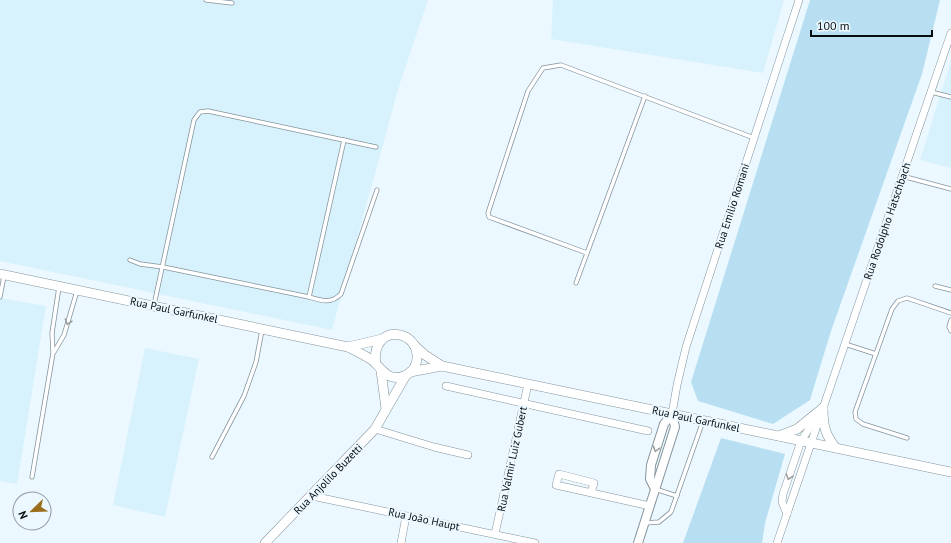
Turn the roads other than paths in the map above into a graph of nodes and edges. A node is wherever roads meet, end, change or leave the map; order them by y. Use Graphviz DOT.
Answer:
graph roads {
  1 [pos="206,0"];
  2 [pos="799,0"];
  3 [pos="232,3"];
  4 [pos="951,33"];
  5 [pos="931,92"];
  6 [pos="645,96"];
  7 [pos="951,97"];
  8 [pos="755,138"];
  9 [pos="344,140"];
  10 [pos="376,147"];
  11 [pos="902,176"];
  12 [pos="951,189"];
  13 [pos="377,190"];
  14 [pos="587,253"];
  15 [pos="130,260"];
  16 [pos="162,267"];
  17 [pos="2,274"];
  18 [pos="576,283"];
  19 [pos="60,286"];
  20 [pos="934,286"];
  21 [pos="78,290"];
  22 [pos="951,290"];
  23 [pos="0,297"];
  24 [pos="309,297"];
  25 [pos="154,306"];
  26 [pos="951,313"];
  27 [pos="951,320"];
  28 [pos="262,328"];
  29 [pos="951,331"];
  30 [pos="383,338"];
  31 [pos="414,344"];
  32 [pos="845,344"];
  33 [pos="348,346"];
  34 [pos="53,353"];
  35 [pos="876,354"];
  36 [pos="442,366"];
  37 [pos="378,368"];
  38 [pos="408,374"];
  39 [pos="528,384"];
  40 [pos="446,386"];
  41 [pos="524,403"];
  42 [pos="823,408"];
  43 [pos="386,411"];
  44 [pos="672,414"];
  45 [pos="703,420"];
  46 [pos="375,430"];
  47 [pos="648,431"];
  48 [pos="778,436"];
  49 [pos="907,438"];
  50 [pos="801,441"];
  51 [pos="812,443"];
  52 [pos="836,448"];
  53 [pos="468,455"];
  54 [pos="212,457"];
  55 [pos="951,472"];
  56 [pos="32,477"];
  57 [pos="655,489"];
  58 [pos="591,493"];
  59 [pos="312,496"];
  60 [pos="677,496"];
  61 [pos="650,506"];
  62 [pos="787,514"];
  63 [pos="406,516"];
  64 [pos="645,523"];
  65 [pos="496,534"];
  66 [pos="265,543"];
  67 [pos="401,543"];
  68 [pos="536,543"];
  69 [pos="638,543"];
  70 [pos="777,543"];
  1 -- 3 [label="lane"];
  2 -- 8 [label="street, Rua Emílio Romani"];
  4 -- 5 [label="street, Rua Rodolpho Hatschbach"];
  5 -- 7 [label="lane"];
  5 -- 11 [label="street, Rua Rodolpho Hatschbach"];
  6 -- 8 [label="lane"];
  6 -- 14 [label="lane"];
  6 -- 14 [label="lane"];
  8 -- 44 [label="street, Rua Emílio Romani"];
  9 -- 10 [label="lane"];
  9 -- 16 [label="lane"];
  9 -- 24 [label="lane"];
  11 -- 12 [label="lane"];
  11 -- 32 [label="street, Rua Rodolpho Hatschbach"];
  13 -- 24 [label="lane"];
  14 -- 18 [label="lane"];
  15 -- 16 [label="lane"];
  16 -- 24 [label="lane"];
  16 -- 25 [label="lane"];
  17 -- 19 [label="main road, Rua Paul Garfunkel"];
  17 -- 23 [label="lane"];
  19 -- 21 [label="main road, Rua Paul Garfunkel"];
  19 -- 34 [label="lane"];
  20 -- 22 [label="lane"];
  21 -- 25 [label="main road, Rua Paul Garfunkel"];
  21 -- 34 [label="lane, one-way"];
  25 -- 28 [label="main road, Rua Paul Garfunkel"];
  26 -- 35 [label="lane"];
  27 -- 29 [label="lane"];
  28 -- 33 [label="main road, Rua Paul Garfunkel"];
  28 -- 54 [label="lane"];
  30 -- 31 [label="main road"];
  30 -- 33 [label="main road, Rua Paul Garfunkel"];
  30 -- 37 [label="main road"];
  31 -- 36 [label="main road, Rua Paul Garfunkel"];
  31 -- 38 [label="main road"];
  32 -- 35 [label="lane"];
  32 -- 42 [label="street, Rua Rodolpho Hatschbach"];
  33 -- 37 [label="main road, Rua Paul Garfunkel"];
  34 -- 56 [label="lane"];
  35 -- 49 [label="lane"];
  36 -- 38 [label="main road, Rua Paul Garfunkel"];
  36 -- 39 [label="main road, Rua Paul Garfunkel"];
  37 -- 38 [label="main road"];
  37 -- 43 [label="main road"];
  38 -- 43 [label="main road, Rua Anjolilo Buzetti"];
  39 -- 41 [label="street, Rua Valmir Luiz Gubert"];
  39 -- 44 [label="main road, Rua Paul Garfunkel"];
  40 -- 41 [label="street"];
  41 -- 47 [label="street"];
  41 -- 65 [label="street, Rua Valmir Luiz Gubert"];
  42 -- 48 [label="main road"];
  42 -- 50 [label="street, Rua Rodolpho Hatschbach"];
  42 -- 51 [label="street, Rua Rodolpho Hatschbach"];
  42 -- 52 [label="main road"];
  43 -- 46 [label="main road, Rua Anjolilo Buzetti"];
  44 -- 45 [label="main road, Rua Paul Garfunkel"];
  44 -- 57 [label="street, Rua Emílio Romani"];
  44 -- 57 [label="street, Rua Emílio Romani, one-way"];
  45 -- 48 [label="main road, Rua Paul Garfunkel"];
  45 -- 60 [label="lane"];
  46 -- 53 [label="street"];
  46 -- 59 [label="main road, Rua Anjolilo Buzetti"];
  48 -- 50 [label="main road, Rua Paul Garfunkel"];
  50 -- 51 [label="main road, Rua Paul Garfunkel"];
  50 -- 62 [label="street, Rua Rodolpho Hatschbach, one-way"];
  51 -- 52 [label="main road, Rua Paul Garfunkel"];
  51 -- 62 [label="street, Rua Rodolpho Hatschbach"];
  52 -- 55 [label="main road, Rua Paul Garfunkel"];
  57 -- 60 [label="lane"];
  57 -- 61 [label="street, Rua Emílio Romani"];
  58 -- 58 [label="street"];
  58 -- 61 [label="street"];
  59 -- 63 [label="street, Rua João Haupt"];
  59 -- 66 [label="main road, Rua Anjolilo Buzetti"];
  60 -- 64 [label="lane"];
  61 -- 64 [label="street, Rua Emílio Romani"];
  62 -- 70 [label="street, Rua Rodolpho Hatschbach"];
  63 -- 65 [label="street, Rua João Haupt"];
  63 -- 67 [label="street"];
  64 -- 69 [label="street, Rua Emílio Romani"];
  65 -- 68 [label="street, Rua João Haupt"];
}
